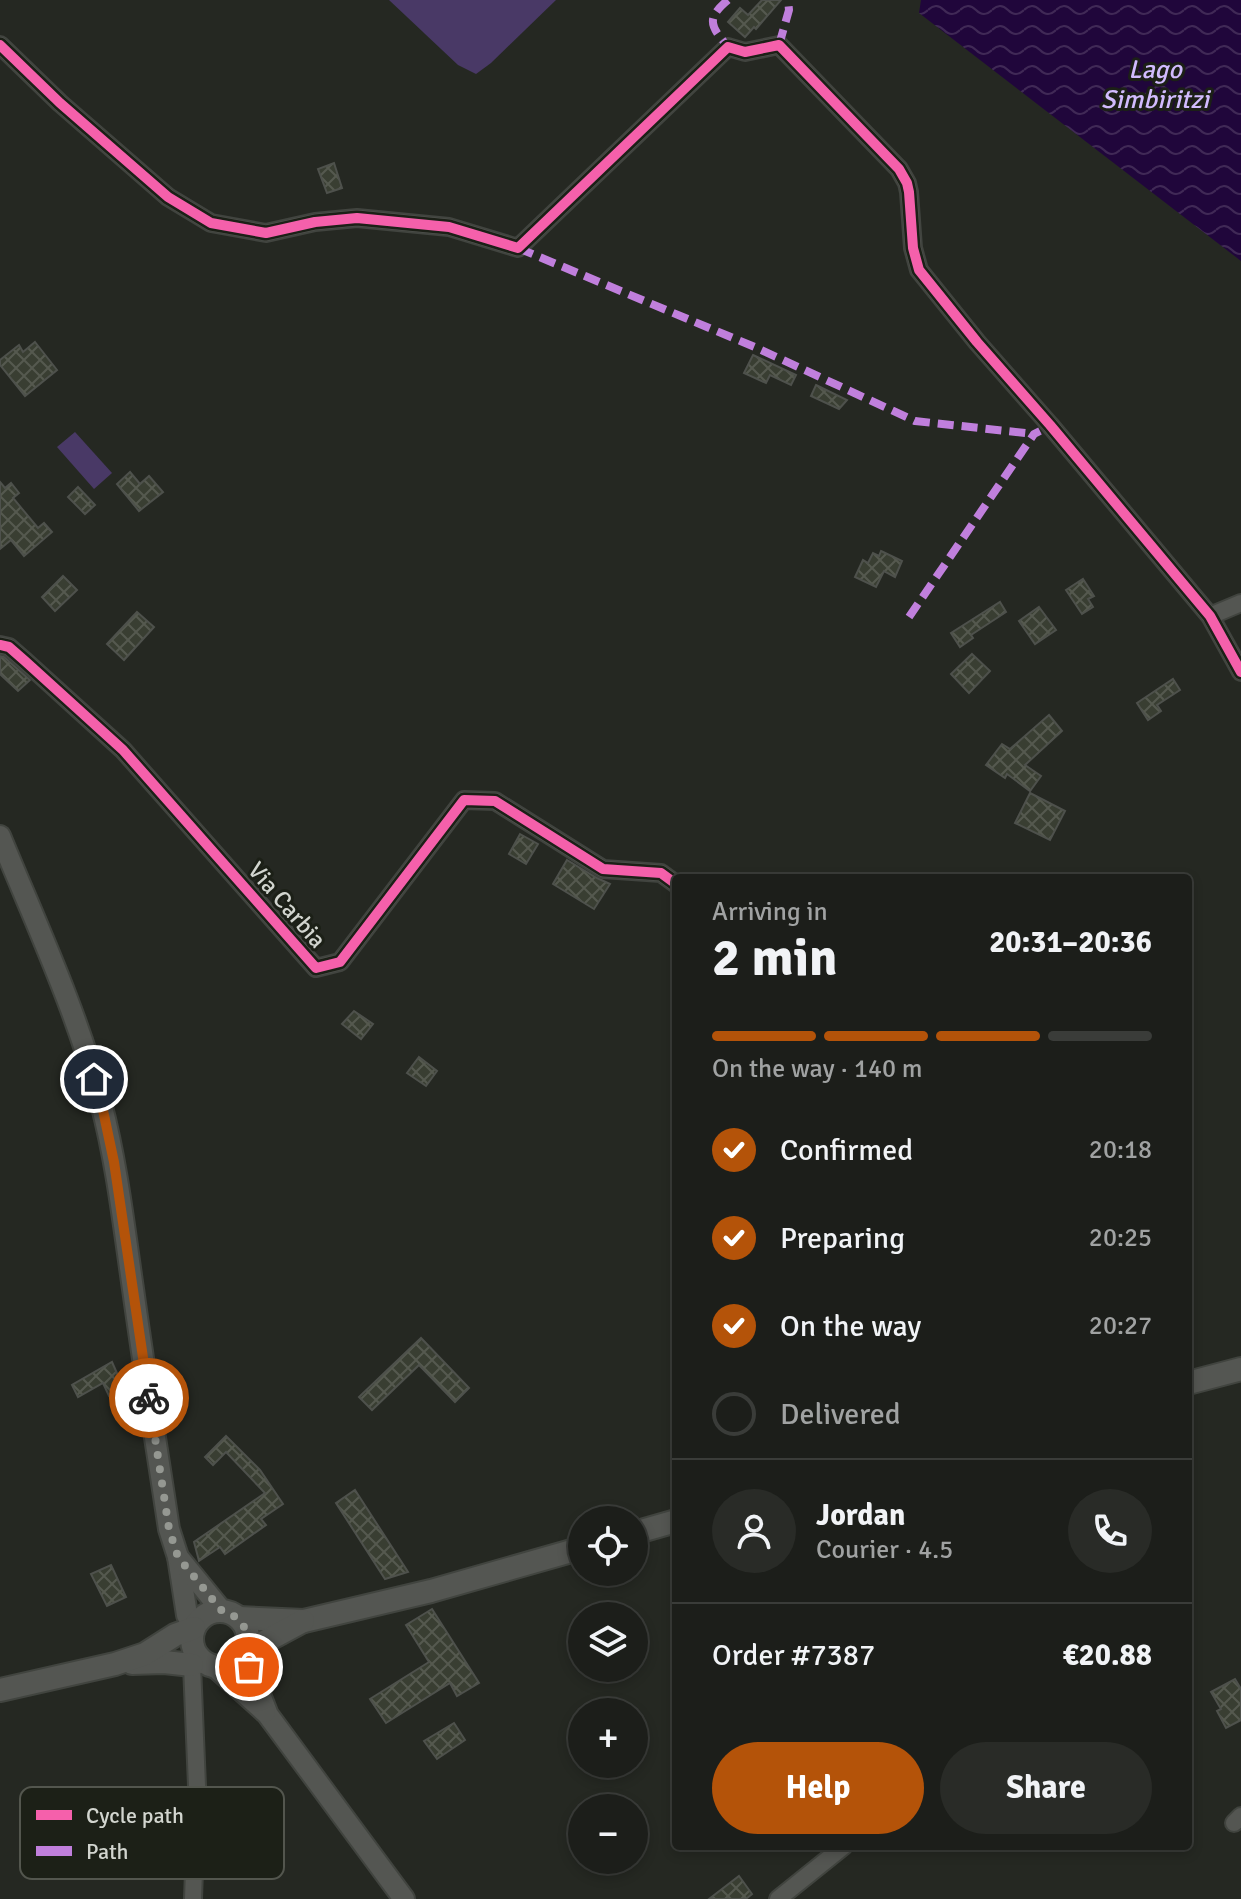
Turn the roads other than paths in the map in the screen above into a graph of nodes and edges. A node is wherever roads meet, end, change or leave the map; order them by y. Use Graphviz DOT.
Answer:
graph roads {
  1 [pos="0,45"];
  2 [pos="1241,603"];
  3 [pos="1210,616"];
  4 [pos="0,645"];
  5 [pos="1241,672"];
  6 [pos="0,836"];
  7 [pos="672,881"];
  8 [pos="1241,1369"];
  9 [pos="1192,1382"];
  10 [pos="672,1522"];
  11 [pos="648,1529"];
  12 [pos="568,1552"];
  13 [pos="178,1557"];
  14 [pos="230,1615"];
  15 [pos="304,1621"];
  16 [pos="194,1628"];
  17 [pos="244,1653"];
  18 [pos="115,1664"];
  19 [pos="204,1666"];
  20 [pos="0,1690"];
  21 [pos="268,1715"];
  22 [pos="197,1787"];
  23 [pos="839,1850"];
  24 [pos="194,1879"];
  25 [pos="193,1899"];
  26 [pos="404,1899"];
  27 [pos="778,1899"];
  1 -- 3 [label="street"];
  2 -- 3 [label="street"];
  3 -- 5 [label="street"];
  4 -- 7 [label="street, Via Carbia"];
  6 -- 13 [label="street"];
  8 -- 9 [label="main road"];
  10 -- 11 [label="main road"];
  12 -- 15 [label="main road"];
  13 -- 14 [label="street"];
  13 -- 16 [label="street"];
  14 -- 15 [label="main road"];
  14 -- 16 [label="main road"];
  14 -- 17 [label="main road"];
  15 -- 17 [label="main road"];
  16 -- 18 [label="main road"];
  16 -- 19 [label="main road"];
  17 -- 19 [label="main road"];
  17 -- 21 [label="street"];
  18 -- 19 [label="main road"];
  18 -- 20 [label="main road"];
  19 -- 21 [label="street"];
  19 -- 22 [label="street"];
  21 -- 26 [label="street"];
  23 -- 27 [label="street"];
  24 -- 25 [label="street"];
}
